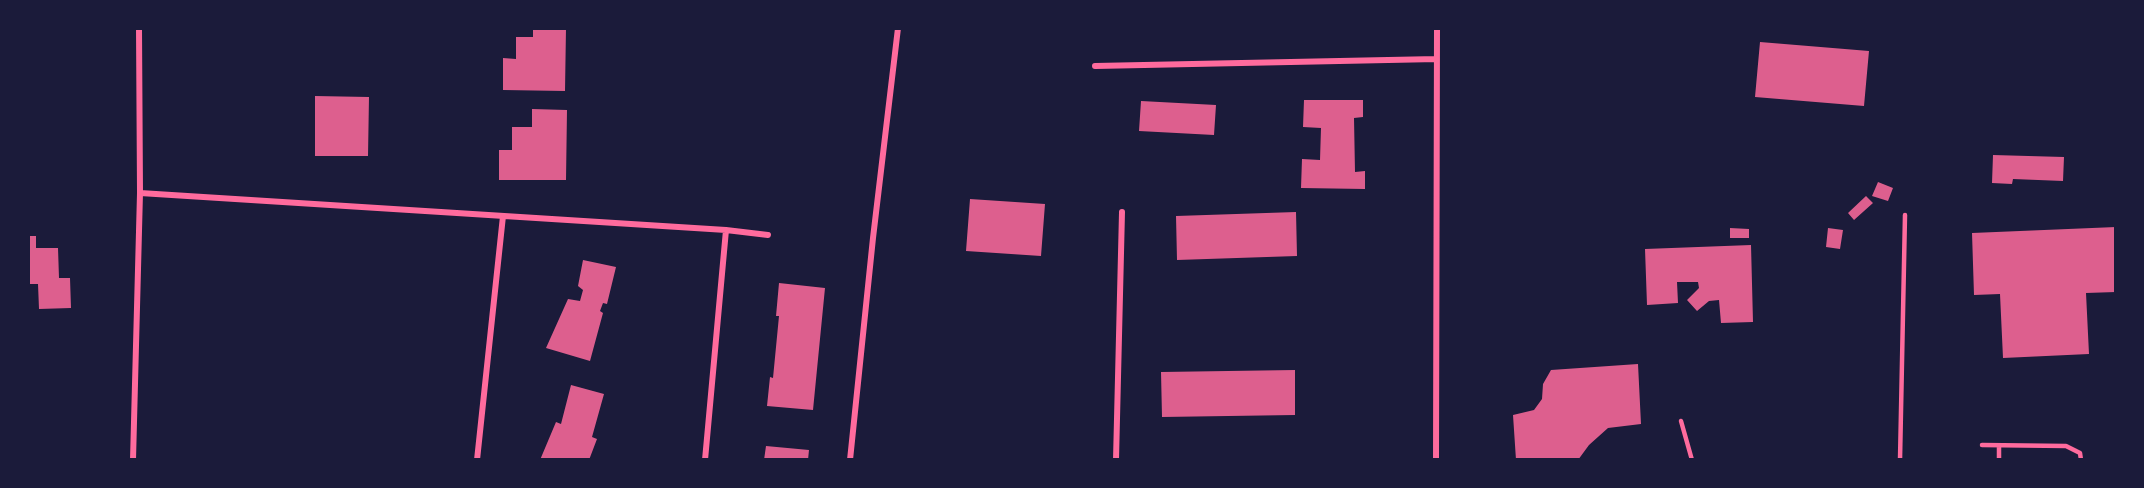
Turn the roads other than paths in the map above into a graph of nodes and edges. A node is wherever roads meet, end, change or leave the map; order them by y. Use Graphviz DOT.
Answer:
graph roads {
  1 [pos="139,28"];
  2 [pos="898,28"];
  3 [pos="1437,28"];
  4 [pos="1437,59"];
  5 [pos="1095,66"];
  6 [pos="140,193"];
  7 [pos="1122,212"];
  8 [pos="1905,215"];
  9 [pos="502,216"];
  10 [pos="726,230"];
  11 [pos="768,235"];
  12 [pos="1681,421"];
  13 [pos="1982,445"];
  14 [pos="1999,446"];
  15 [pos="133,459"];
  16 [pos="477,459"];
  17 [pos="705,459"];
  18 [pos="850,459"];
  19 [pos="1116,459"];
  20 [pos="1436,459"];
  21 [pos="1692,459"];
  22 [pos="1900,459"];
  23 [pos="1999,459"];
  24 [pos="2081,459"];
  1 -- 6 [label="street"];
  2 -- 18 [label="street"];
  3 -- 4 [label="street"];
  4 -- 5 [label="street"];
  4 -- 20 [label="street"];
  6 -- 9 [label="street"];
  6 -- 15 [label="street"];
  7 -- 19 [label="street"];
  8 -- 22 [label="lane"];
  9 -- 10 [label="street"];
  9 -- 16 [label="street"];
  10 -- 11 [label="street"];
  10 -- 17 [label="street"];
  12 -- 21 [label="lane"];
  13 -- 14 [label="lane"];
  14 -- 23 [label="lane"];
  14 -- 24 [label="lane"];
}
